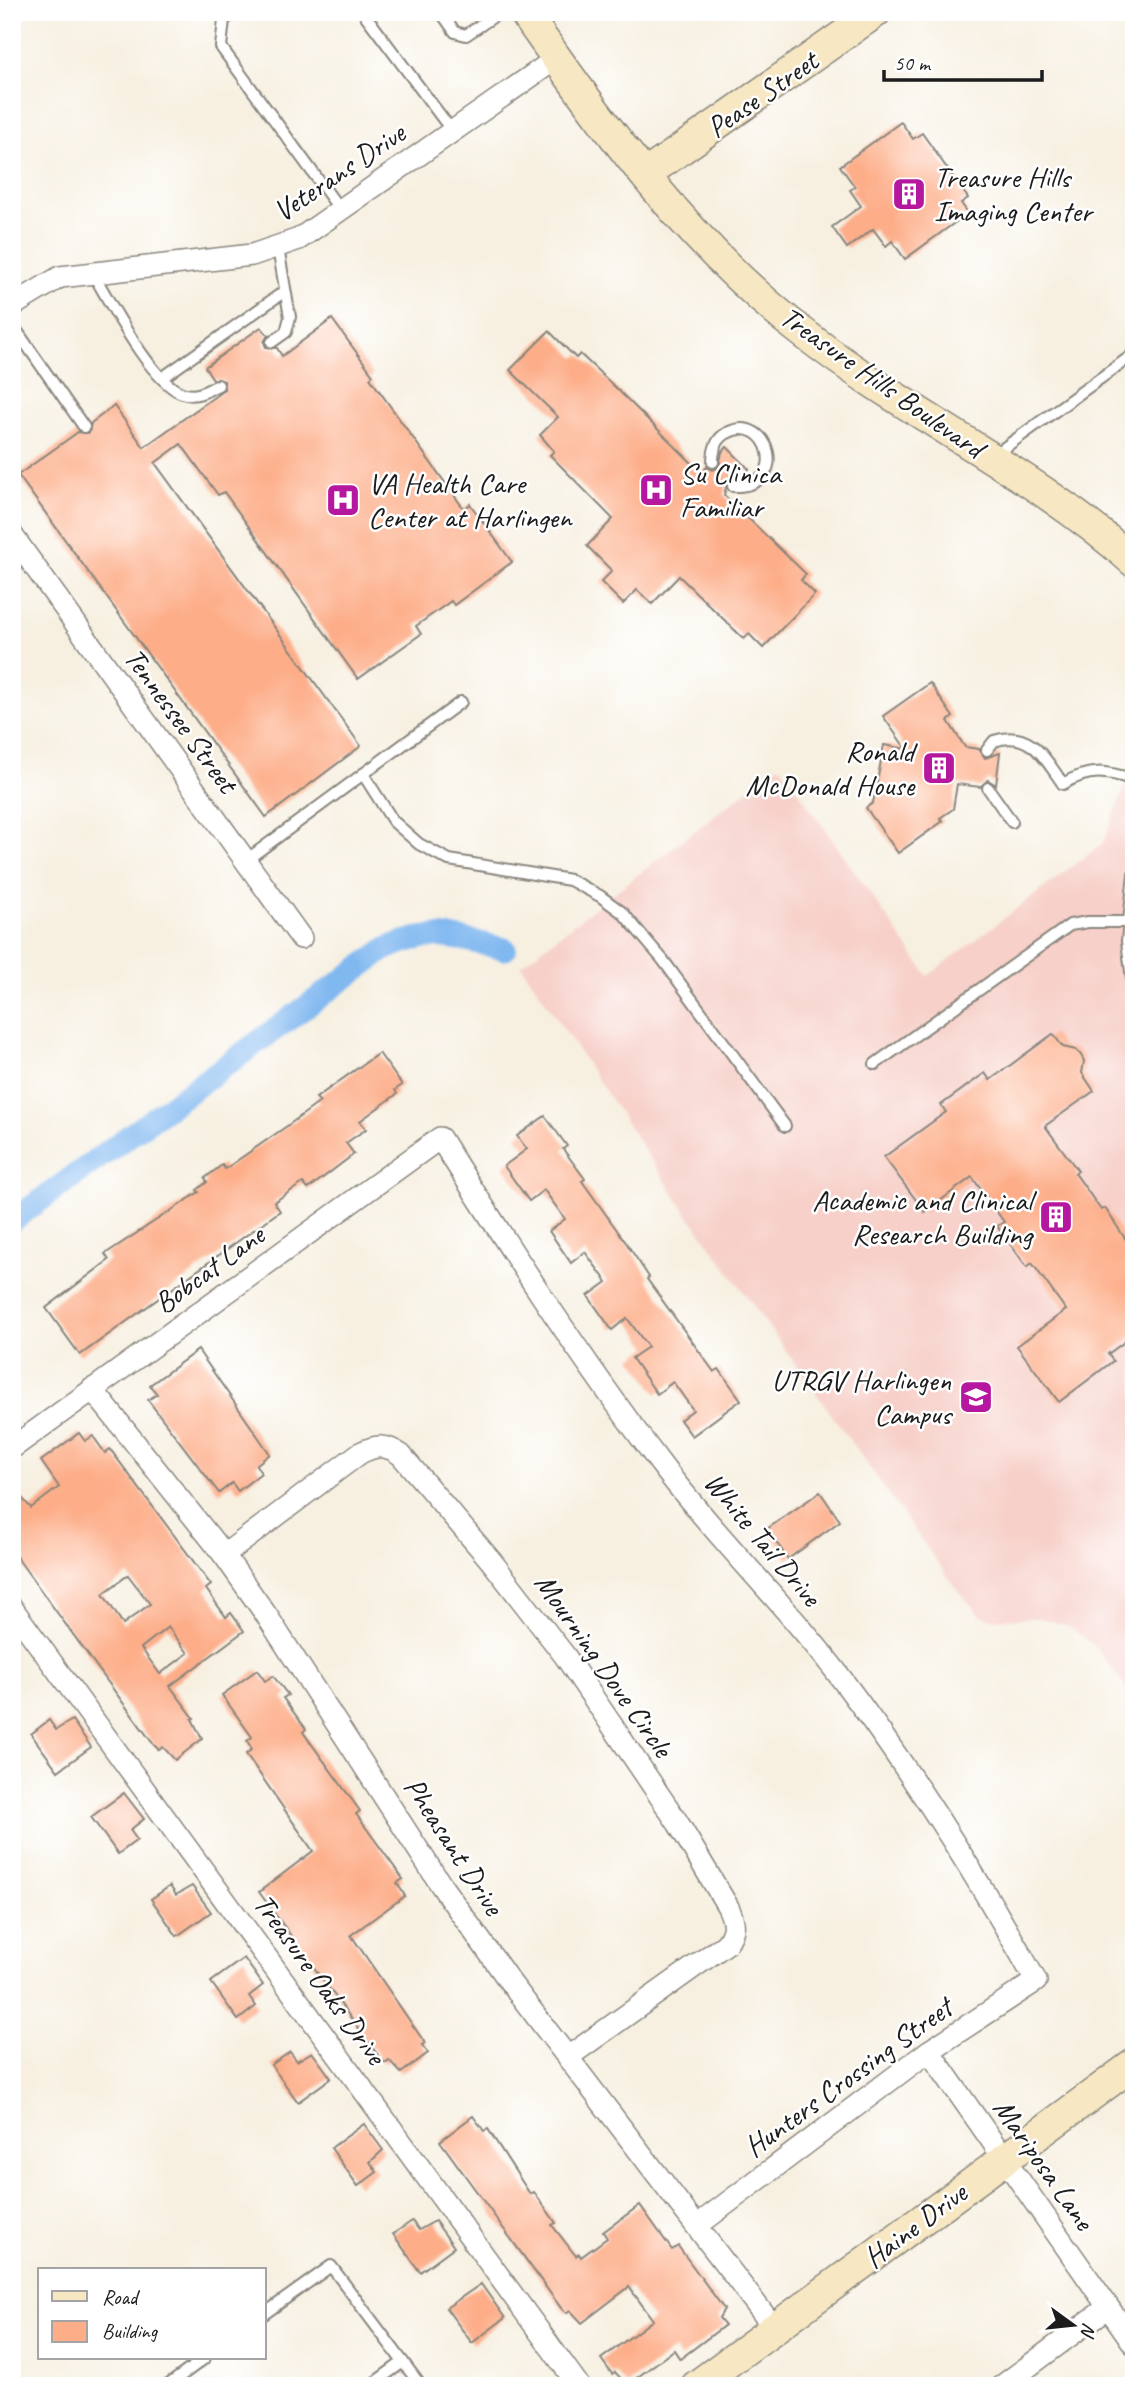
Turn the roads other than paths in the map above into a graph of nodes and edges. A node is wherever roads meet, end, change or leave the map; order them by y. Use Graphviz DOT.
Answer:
graph roads {
  1 [pos="235,12"];
  2 [pos="363,12"];
  3 [pos="441,12"];
  4 [pos="500,12"];
  5 [pos="524,12"];
  6 [pos="876,12"];
  7 [pos="557,58"];
  8 [pos="452,131"];
  9 [pos="646,174"];
  10 [pos="341,211"];
  11 [pos="278,248"];
  12 [pos="92,272"];
  13 [pos="285,290"];
  14 [pos="12,306"];
  15 [pos="12,324"];
  16 [pos="272,342"];
  17 [pos="1134,354"];
  18 [pos="162,378"];
  19 [pos="218,385"];
  20 [pos="84,427"];
  21 [pos="991,457"];
  22 [pos="713,461"];
  23 [pos="733,486"];
  24 [pos="12,535"];
  25 [pos="1134,562"];
  26 [pos="461,702"];
  27 [pos="987,750"];
  28 [pos="363,774"];
  29 [pos="1134,780"];
  30 [pos="988,788"];
  31 [pos="1012,821"];
  32 [pos="245,861"];
  33 [pos="1134,874"];
  34 [pos="1128,922"];
  35 [pos="300,938"];
  36 [pos="1134,994"];
  37 [pos="875,1064"];
  38 [pos="785,1126"];
  39 [pos="440,1138"];
  40 [pos="92,1389"];
  41 [pos="12,1448"];
  42 [pos="224,1555"];
  43 [pos="12,1608"];
  44 [pos="1036,1981"];
  45 [pos="929,2051"];
  46 [pos="568,2057"];
  47 [pos="1134,2064"];
  48 [pos="1005,2158"];
  49 [pos="698,2225"];
  50 [pos="1107,2308"];
  51 [pos="266,2313"];
  52 [pos="775,2329"];
  53 [pos="1134,2344"];
  54 [pos="202,2360"];
  55 [pos="403,2362"];
  56 [pos="167,2386"];
  57 [pos="370,2386"];
  58 [pos="421,2386"];
  59 [pos="579,2386"];
  60 [pos="696,2386"];
  61 [pos="1002,2386"];
  1 -- 10 [label="lane"];
  2 -- 8 [label="lane"];
  3 -- 4 [label="lane"];
  5 -- 7 [label="street, Treasure Hills Boulevard"];
  6 -- 9 [label="street, Pease Street"];
  7 -- 8 [label="street, Veterans Drive"];
  7 -- 9 [label="street, Treasure Hills Boulevard"];
  8 -- 10 [label="street, Veterans Drive"];
  9 -- 21 [label="street, Treasure Hills Boulevard"];
  10 -- 11 [label="street, Veterans Drive"];
  11 -- 12 [label="street, Veterans Drive"];
  11 -- 13 [label="lane"];
  12 -- 14 [label="street, Veterans Drive"];
  12 -- 18 [label="lane"];
  13 -- 16 [label="lane"];
  13 -- 18 [label="lane"];
  15 -- 20 [label="lane"];
  17 -- 21 [label="lane"];
  18 -- 19 [label="lane"];
  21 -- 25 [label="street, Treasure Hills Boulevard"];
  22 -- 23 [label="lane"];
  24 -- 32 [label="street, Tennessee Street"];
  26 -- 28 [label="lane"];
  27 -- 29 [label="lane"];
  28 -- 32 [label="lane"];
  28 -- 38 [label="lane"];
  30 -- 31 [label="lane"];
  32 -- 35 [label="street, Tennessee Street"];
  33 -- 34 [label="lane"];
  34 -- 36 [label="lane"];
  34 -- 37 [label="lane"];
  39 -- 40 [label="street, Bobcat Lane"];
  39 -- 44 [label="street, White Tail Drive"];
  40 -- 41 [label="street, Bobcat Lane"];
  40 -- 42 [label="street, Pheasant Drive"];
  42 -- 46 [label="street, Pheasant Drive"];
  42 -- 46 [label="street, Mourning Dove Circle"];
  43 -- 59 [label="street, Treasure Oaks Drive"];
  44 -- 45 [label="street, Hunters Crossing Street"];
  45 -- 48 [label="street, Mariposa Lane"];
  45 -- 49 [label="street, Hunters Crossing Street"];
  46 -- 49 [label="street, Pheasant Drive"];
  47 -- 48 [label="street, Haine Drive"];
  48 -- 50 [label="street, Mariposa Lane"];
  48 -- 52 [label="street, Haine Drive"];
  49 -- 52 [label="street, Pheasant Drive"];
  50 -- 53 [label="street, Mariposa Lane"];
  50 -- 61 [label="street"];
  51 -- 55 [label="lane"];
  52 -- 60 [label="street, Haine Drive"];
  54 -- 56 [label="lane"];
  55 -- 57 [label="lane"];
  55 -- 58 [label="lane"];
}
